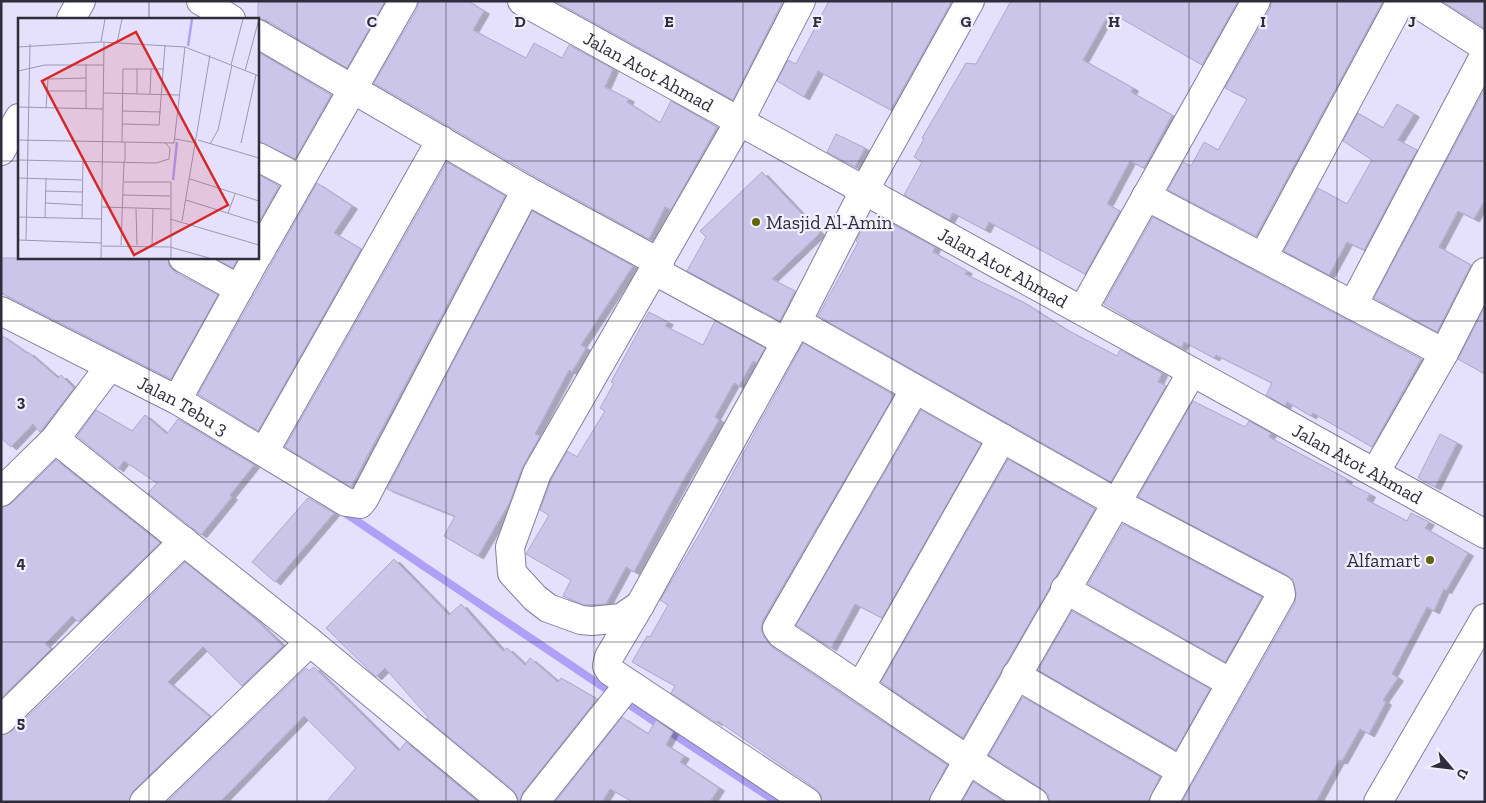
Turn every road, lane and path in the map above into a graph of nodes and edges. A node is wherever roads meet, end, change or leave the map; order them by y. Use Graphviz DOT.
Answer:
graph roads {
  1 [pos="81,1"];
  2 [pos="201,1"];
  3 [pos="403,1"];
  4 [pos="522,1"];
  5 [pos="801,1"];
  6 [pos="970,1"];
  7 [pos="1256,1"];
  8 [pos="1401,1"];
  9 [pos="1413,1"];
  10 [pos="72,18"];
  11 [pos="229,18"];
  12 [pos="259,35"];
  13 [pos="353,89"];
  14 [pos="18,120"];
  15 [pos="739,122"];
  16 [pos="441,140"];
  17 [pos="1,151"];
  18 [pos="1,157"];
  19 [pos="259,158"];
  20 [pos="18,166"];
  21 [pos="300,179"];
  22 [pos="526,190"];
  23 [pos="864,191"];
  24 [pos="1146,196"];
  25 [pos="259,252"];
  26 [pos="1263,257"];
  27 [pos="185,259"];
  28 [pos="255,259"];
  29 [pos="657,267"];
  30 [pos="1485,272"];
  31 [pos="239,289"];
  32 [pos="1353,305"];
  33 [pos="1,311"];
  34 [pos="1082,311"];
  35 [pos="791,332"];
  36 [pos="1444,353"];
  37 [pos="1192,372"];
  38 [pos="103,376"];
  39 [pos="914,388"];
  40 [pos="177,400"];
  41 [pos="1002,438"];
  42 [pos="55,439"];
  43 [pos="264,452"];
  44 [pos="1374,473"];
  45 [pos="1,492"];
  46 [pos="1115,502"];
  47 [pos="1485,534"];
  48 [pos="184,541"];
  49 [pos="1065,589"];
  50 [pos="640,606"];
  51 [pos="1481,632"];
  52 [pos="310,642"];
  53 [pos="1016,675"];
  54 [pos="1231,683"];
  55 [pos="630,684"];
  56 [pos="861,686"];
  57 [pos="1,720"];
  58 [pos="966,761"];
  59 [pos="1181,771"];
  60 [pos="144,802"];
  61 [pos="503,802"];
  62 [pos="535,802"];
  63 [pos="807,802"];
  64 [pos="944,802"];
  65 [pos="1034,802"];
  66 [pos="1164,802"];
  67 [pos="1378,802"];
  1 -- 10 [label="street"];
  2 -- 11 [label="street"];
  3 -- 13 [label="street"];
  4 -- 15 [label="street, Jalan Atot Ahmad"];
  5 -- 15 [label="street"];
  6 -- 23 [label="street"];
  7 -- 24 [label="street"];
  8 -- 26 [label="street"];
  9 -- 32 [label="street"];
  12 -- 13 [label="street"];
  13 -- 16 [label="street"];
  13 -- 21 [label="street"];
  14 -- 17 [label="street"];
  15 -- 23 [label="street, Jalan Atot Ahmad"];
  15 -- 29 [label="street"];
  16 -- 22 [label="street"];
  16 -- 43 [label="street"];
  18 -- 20 [label="street"];
  19 -- 21 [label="street"];
  21 -- 25 [label="street"];
  22 -- 29 [label="street"];
  22 -- 43 [label="street, Jalan Tebu 3"];
  23 -- 34 [label="street, Jalan Atot Ahmad"];
  23 -- 35 [label="street"];
  24 -- 26 [label="street"];
  24 -- 34 [label="street"];
  26 -- 32 [label="street"];
  27 -- 31 [label="street"];
  28 -- 31 [label="street"];
  29 -- 35 [label="street"];
  29 -- 50 [label="street"];
  30 -- 36 [label="street"];
  31 -- 40 [label="street"];
  32 -- 36 [label="street"];
  33 -- 38 [label="street, Jalan Tebu 3"];
  34 -- 37 [label="street, Jalan Atot Ahmad"];
  35 -- 39 [label="street"];
  35 -- 50 [label="street"];
  36 -- 44 [label="street"];
  37 -- 44 [label="street, Jalan Atot Ahmad"];
  37 -- 46 [label="street"];
  38 -- 40 [label="street, Jalan Tebu 3"];
  38 -- 42 [label="street"];
  39 -- 41 [label="street"];
  39 -- 56 [label="street"];
  40 -- 43 [label="street, Jalan Tebu 3"];
  41 -- 46 [label="street"];
  41 -- 56 [label="street"];
  42 -- 45 [label="street"];
  42 -- 48 [label="street"];
  44 -- 47 [label="street, Jalan Atot Ahmad"];
  46 -- 49 [label="street"];
  46 -- 54 [label="street"];
  48 -- 52 [label="street"];
  48 -- 57 [label="street"];
  49 -- 53 [label="street"];
  49 -- 54 [label="street"];
  50 -- 55 [label="street"];
  51 -- 67 [label="street"];
  52 -- 60 [label="street"];
  52 -- 61 [label="street"];
  53 -- 58 [label="street"];
  53 -- 59 [label="street"];
  54 -- 59 [label="street"];
  55 -- 62 [label="street"];
  55 -- 63 [label="street"];
  56 -- 58 [label="street"];
  58 -- 64 [label="street"];
  58 -- 65 [label="street"];
  59 -- 66 [label="street"];
}
